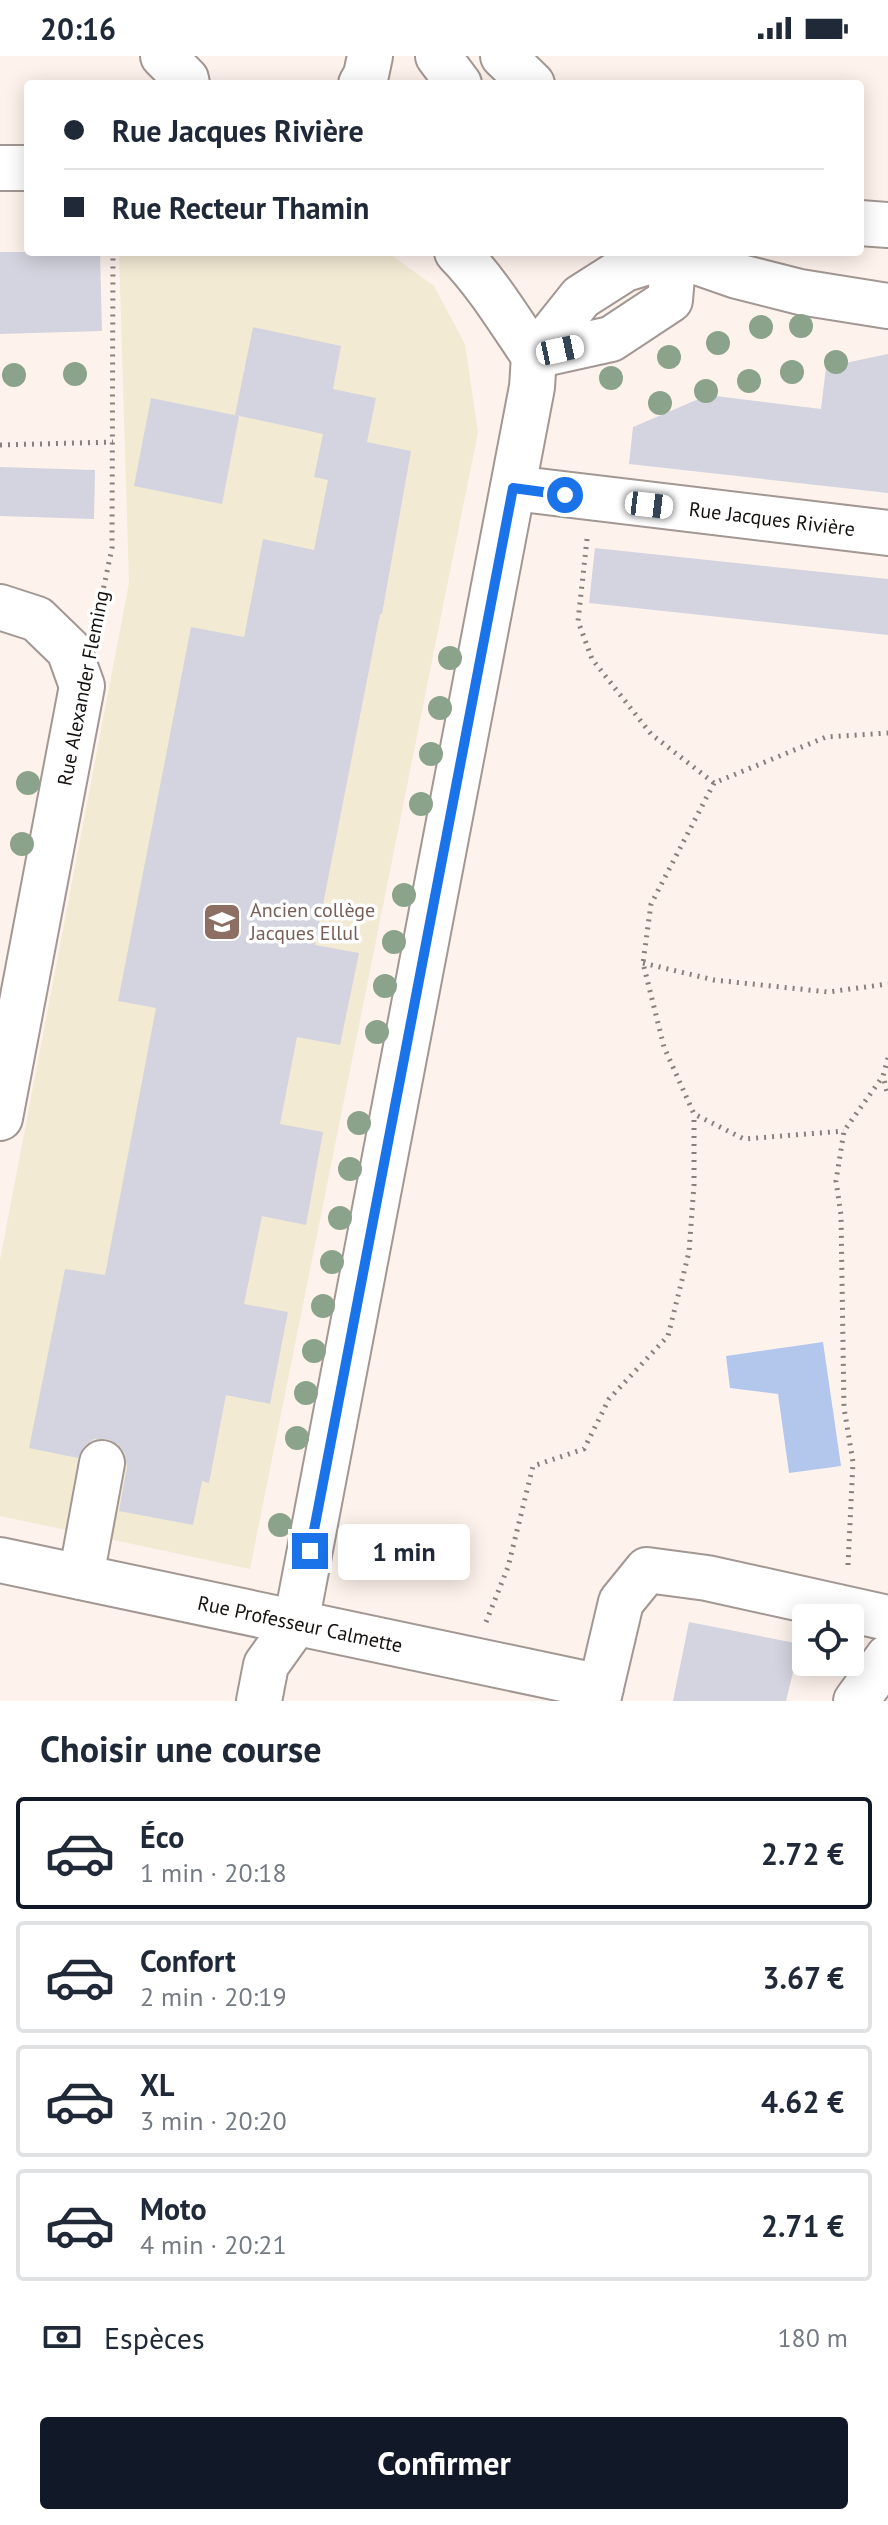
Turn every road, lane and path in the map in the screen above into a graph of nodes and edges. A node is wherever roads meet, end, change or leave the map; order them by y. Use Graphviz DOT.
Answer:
graph roads {
  1 [pos="163,56"];
  2 [pos="370,56"];
  3 [pos="438,56"];
  4 [pos="503,56"];
  5 [pos="186,80"];
  6 [pos="363,80"];
  7 [pos="456,80"];
  8 [pos="528,80"];
  9 [pos="0,168"];
  10 [pos="24,168"];
  11 [pos="864,223"];
  12 [pos="888,225"];
  13 [pos="113,256"];
  14 [pos="461,256"];
  15 [pos="672,256"];
  16 [pos="680,256"];
  17 [pos="888,306"];
  18 [pos="534,356"];
  19 [pos="113,442"];
  20 [pos="0,445"];
  21 [pos="513,488"];
  22 [pos="591,498"];
  23 [pos="888,533"];
  24 [pos="0,607"];
  25 [pos="82,686"];
  26 [pos="888,733"];
  27 [pos="714,783"];
  28 [pos="643,963"];
  29 [pos="888,984"];
  30 [pos="888,1058"];
  31 [pos="5,1071"];
  32 [pos="883,1076"];
  33 [pos="888,1096"];
  34 [pos="694,1114"];
  35 [pos="0,1118"];
  36 [pos="844,1131"];
  37 [pos="102,1463"];
  38 [pos="0,1560"];
  39 [pos="81,1577"];
  40 [pos="867,1614"];
  41 [pos="296,1623"];
  42 [pos="888,1657"];
  43 [pos="470,1659"];
  44 [pos="599,1694"];
  45 [pos="259,1701"];
  46 [pos="856,1701"];
  1 -- 5 [label="street"];
  2 -- 6 [label="street"];
  3 -- 7 [label="street"];
  4 -- 8 [label="street"];
  9 -- 10 [label="street"];
  11 -- 12 [label="street"];
  13 -- 19 [label="path, Rue Alexander Fleming"];
  14 -- 18 [label="street"];
  15 -- 18 [label="street"];
  16 -- 17 [label="street"];
  18 -- 21 [label="street"];
  19 -- 20 [label="path"];
  19 -- 25 [label="path, Rue Alexander Fleming"];
  21 -- 22 [label="street, Rue Jacques Rivière"];
  21 -- 41 [label="street"];
  22 -- 23 [label="street, Rue Jacques Rivière"];
  22 -- 27 [label="path"];
  24 -- 25 [label="street"];
  25 -- 31 [label="street, Rue Alexander Fleming"];
  26 -- 27 [label="path"];
  27 -- 28 [label="path"];
  28 -- 29 [label="path"];
  28 -- 34 [label="path"];
  30 -- 32 [label="path"];
  31 -- 35 [label="street, Rue Alexander Fleming"];
  32 -- 33 [label="path"];
  32 -- 36 [label="path"];
  34 -- 36 [label="path"];
  34 -- 43 [label="path"];
  36 -- 40 [label="path"];
  37 -- 39 [label="street"];
  38 -- 39 [label="street, Rue Professeur Calmette"];
  39 -- 41 [label="street, Rue Professeur Calmette"];
  40 -- 44 [label="street, Rue Professeur Calmette"];
  41 -- 43 [label="street, Rue Professeur Calmette"];
  41 -- 45 [label="street"];
  42 -- 46 [label="street"];
  43 -- 44 [label="street, Rue Professeur Calmette"];
}
